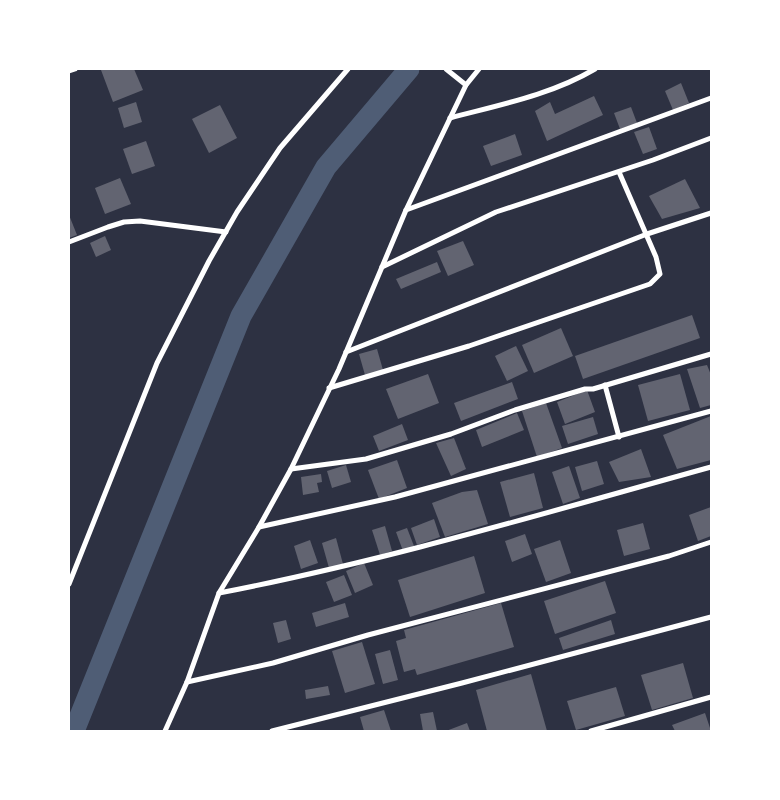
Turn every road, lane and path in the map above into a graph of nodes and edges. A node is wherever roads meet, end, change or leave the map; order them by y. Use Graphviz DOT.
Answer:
graph roads {
  1 [pos="75,69"];
  2 [pos="348,69"];
  3 [pos="479,69"];
  4 [pos="595,69"];
  5 [pos="69,70"];
  6 [pos="447,70"];
  7 [pos="466,86"];
  8 [pos="711,98"];
  9 [pos="450,118"];
  10 [pos="711,138"];
  11 [pos="619,172"];
  12 [pos="406,210"];
  13 [pos="711,213"];
  14 [pos="226,232"];
  15 [pos="646,234"];
  16 [pos="69,242"];
  17 [pos="382,267"];
  18 [pos="346,352"];
  19 [pos="711,354"];
  20 [pos="606,385"];
  21 [pos="329,388"];
  22 [pos="711,411"];
  23 [pos="619,436"];
  24 [pos="711,467"];
  25 [pos="291,469"];
  26 [pos="259,527"];
  27 [pos="711,542"];
  28 [pos="69,584"];
  29 [pos="219,593"];
  30 [pos="711,617"];
  31 [pos="187,682"];
  32 [pos="711,697"];
  33 [pos="165,731"];
  34 [pos="272,731"];
  35 [pos="591,731"];
  1 -- 5 [label="street"];
  2 -- 14 [label="street"];
  3 -- 7 [label="street"];
  4 -- 9 [label="street"];
  6 -- 7 [label="street"];
  7 -- 9 [label="street"];
  8 -- 12 [label="street"];
  9 -- 12 [label="street"];
  10 -- 11 [label="street"];
  11 -- 15 [label="street"];
  11 -- 17 [label="street"];
  12 -- 17 [label="street"];
  13 -- 15 [label="street"];
  14 -- 16 [label="street"];
  14 -- 28 [label="street"];
  15 -- 18 [label="street"];
  15 -- 21 [label="street"];
  17 -- 18 [label="street"];
  18 -- 21 [label="street"];
  19 -- 20 [label="street"];
  20 -- 23 [label="street"];
  20 -- 25 [label="street"];
  21 -- 25 [label="street"];
  22 -- 23 [label="street"];
  23 -- 26 [label="street"];
  24 -- 29 [label="street"];
  25 -- 26 [label="street"];
  26 -- 29 [label="street"];
  27 -- 31 [label="street"];
  29 -- 31 [label="street"];
  30 -- 34 [label="street"];
  31 -- 33 [label="street"];
  32 -- 35 [label="street"];
}
